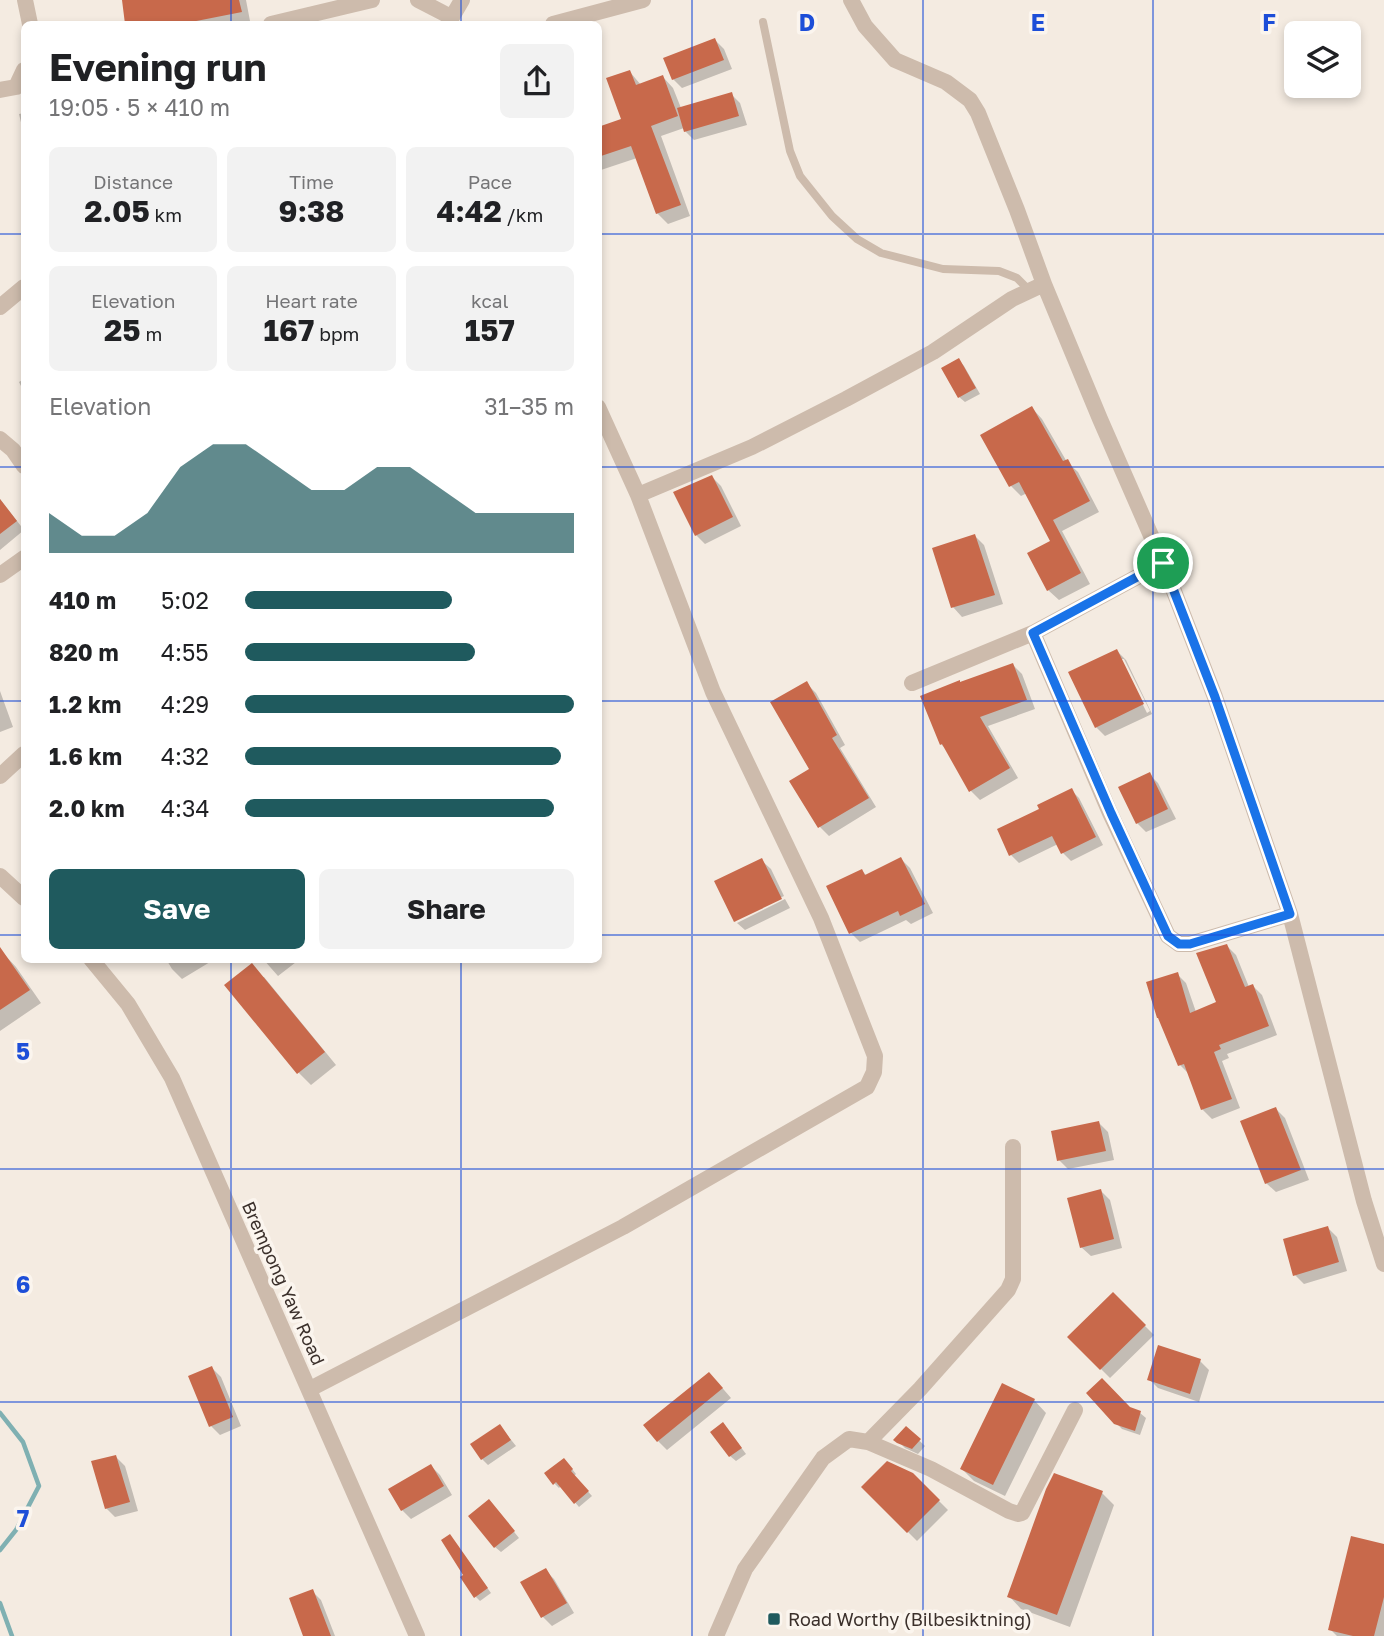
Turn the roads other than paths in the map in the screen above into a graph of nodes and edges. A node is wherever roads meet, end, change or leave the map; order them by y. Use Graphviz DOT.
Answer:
graph roads {
  1 [pos="25,0"];
  2 [pos="372,0"];
  3 [pos="418,0"];
  4 [pos="461,0"];
  5 [pos="643,0"];
  6 [pos="851,0"];
  7 [pos="29,21"];
  8 [pos="284,21"];
  9 [pos="449,21"];
  10 [pos="564,21"];
  11 [pos="763,22"];
  12 [pos="1037,287"];
  13 [pos="21,290"];
  14 [pos="0,307"];
  15 [pos="602,416"];
  16 [pos="0,439"];
  17 [pos="21,462"];
  18 [pos="638,495"];
  19 [pos="21,560"];
  20 [pos="1163,563"];
  21 [pos="0,575"];
  22 [pos="1033,633"];
  23 [pos="912,683"];
  24 [pos="21,757"];
  25 [pos="0,776"];
  26 [pos="0,876"];
  27 [pos="21,895"];
  28 [pos="1290,914"];
  29 [pos="94,963"];
  30 [pos="1013,1147"];
  31 [pos="1384,1264"];
  32 [pos="310,1389"];
  33 [pos="1075,1410"];
  34 [pos="868,1442"];
  35 [pos="417,1636"];
  36 [pos="716,1636"];
  1 -- 7 [label="street"];
  2 -- 8 [label="street"];
  3 -- 9 [label="street"];
  4 -- 9 [label="street"];
  5 -- 10 [label="street"];
  6 -- 12 [label="street"];
  11 -- 12 [label="lane"];
  12 -- 18 [label="street"];
  12 -- 20 [label="street"];
  13 -- 14 [label="street"];
  15 -- 18 [label="street"];
  16 -- 17 [label="street"];
  18 -- 32 [label="street"];
  19 -- 21 [label="street"];
  20 -- 22 [label="street"];
  20 -- 28 [label="street"];
  22 -- 23 [label="street"];
  22 -- 28 [label="street"];
  24 -- 25 [label="street"];
  26 -- 27 [label="street"];
  28 -- 31 [label="street"];
  29 -- 32 [label="street, Brempong Yaw Road"];
  30 -- 34 [label="street"];
  32 -- 35 [label="street, Brempong Yaw Road"];
  33 -- 34 [label="street"];
  34 -- 36 [label="street"];
}
